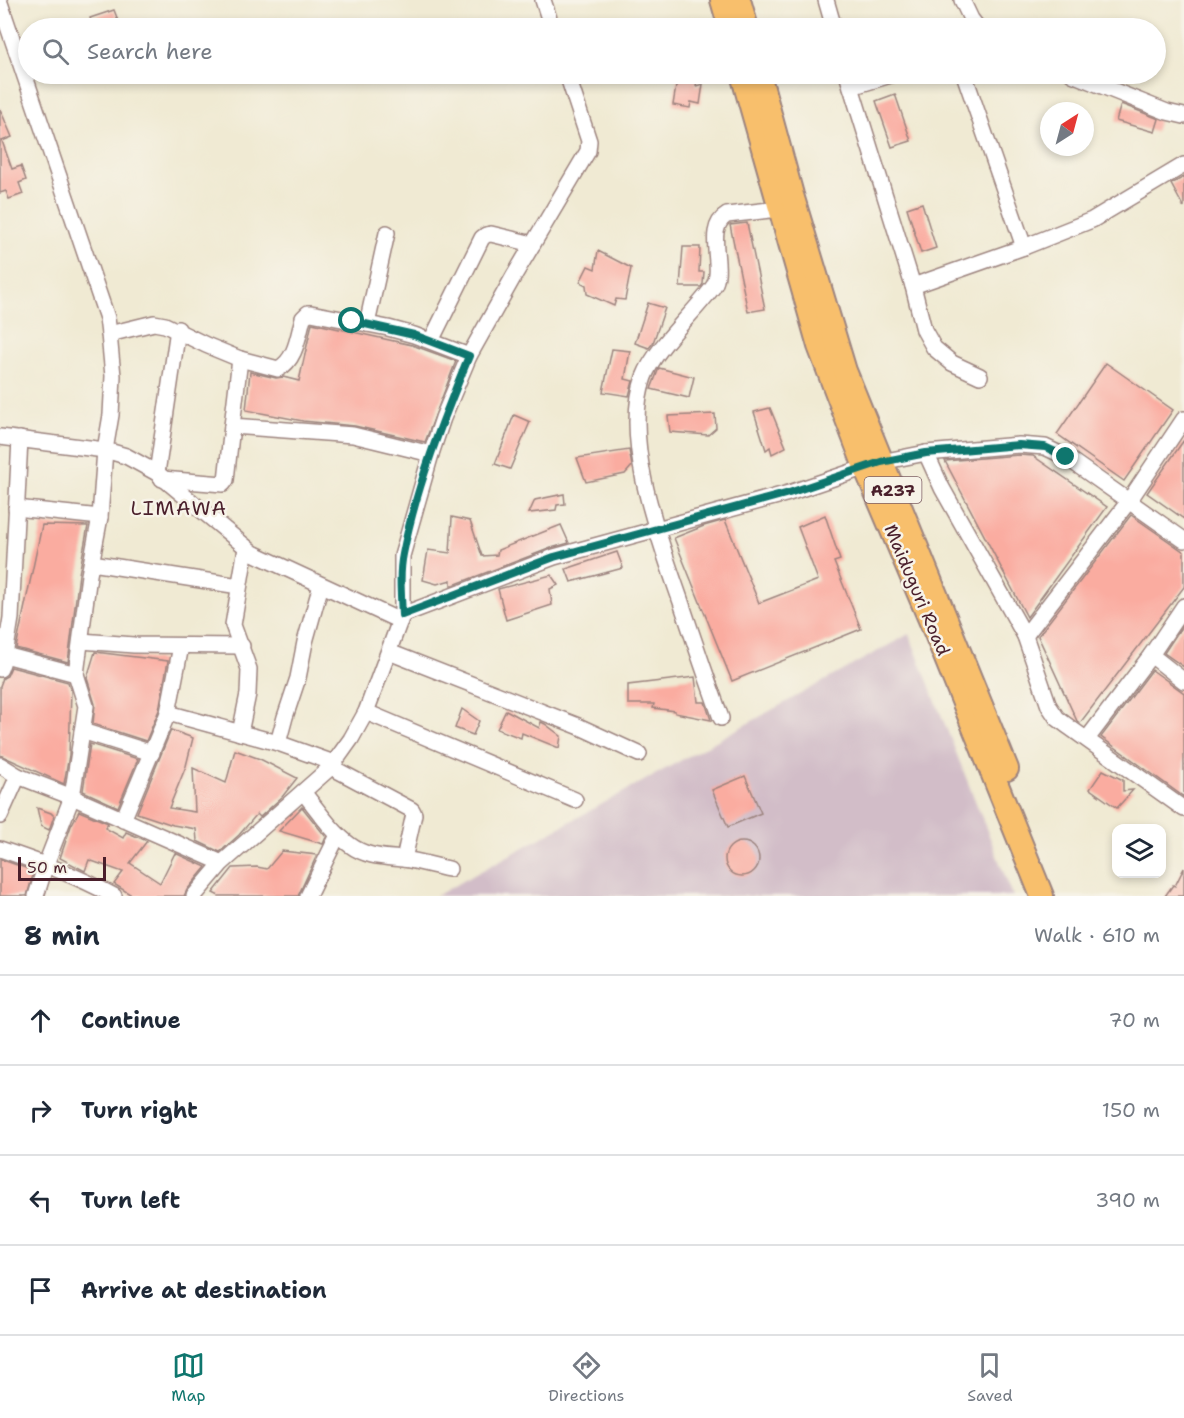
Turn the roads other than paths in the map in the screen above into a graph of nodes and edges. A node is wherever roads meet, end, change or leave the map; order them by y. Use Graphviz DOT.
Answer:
graph roads {
  1 [pos="543,0"];
  2 [pos="722,0"];
  3 [pos="740,0"];
  4 [pos="826,0"];
  5 [pos="962,0"];
  6 [pos="0,3"];
  7 [pos="549,18"];
  8 [pos="727,18"];
  9 [pos="744,18"];
  10 [pos="831,18"];
  11 [pos="971,18"];
  12 [pos="18,56"];
  13 [pos="28,84"];
  14 [pos="570,84"];
  15 [pos="745,84"];
  16 [pos="762,84"];
  17 [pos="850,84"];
  18 [pos="967,84"];
  19 [pos="1097,84"];
  20 [pos="1184,116"];
  21 [pos="1184,165"];
  22 [pos="779,209"];
  23 [pos="387,233"];
  24 [pos="533,244"];
  25 [pos="1024,247"];
  26 [pos="913,286"];
  27 [pos="367,324"];
  28 [pos="178,329"];
  29 [pos="109,334"];
  30 [pos="431,341"];
  31 [pos="469,356"];
  32 [pos="240,359"];
  33 [pos="980,376"];
  34 [pos="1184,419"];
  35 [pos="232,426"];
  36 [pos="0,437"];
  37 [pos="20,439"];
  38 [pos="105,450"];
  39 [pos="926,453"];
  40 [pos="431,454"];
  41 [pos="873,465"];
  42 [pos="159,476"];
  43 [pos="1129,501"];
  44 [pos="16,508"];
  45 [pos="100,517"];
  46 [pos="656,528"];
  47 [pos="8,537"];
  48 [pos="1184,540"];
  49 [pos="246,548"];
  50 [pos="92,563"];
  51 [pos="321,585"];
  52 [pos="239,586"];
  53 [pos="1184,606"];
  54 [pos="401,618"];
  55 [pos="1025,636"];
  56 [pos="81,641"];
  57 [pos="181,646"];
  58 [pos="242,646"];
  59 [pos="389,652"];
  60 [pos="1151,656"];
  61 [pos="3,662"];
  62 [pos="76,674"];
  63 [pos="1184,681"];
  64 [pos="366,712"];
  65 [pos="168,713"];
  66 [pos="721,718"];
  67 [pos="82,731"];
  68 [pos="240,734"];
  69 [pos="1087,739"];
  70 [pos="278,743"];
  71 [pos="152,753"];
  72 [pos="639,754"];
  73 [pos="0,765"];
  74 [pos="332,765"];
  75 [pos="18,776"];
  76 [pos="303,792"];
  77 [pos="72,797"];
  78 [pos="576,800"];
  79 [pos="1184,809"];
  80 [pos="0,816"];
  81 [pos="123,820"];
  82 [pos="338,835"];
  83 [pos="0,849"];
  84 [pos="404,859"];
  85 [pos="222,863"];
  86 [pos="46,864"];
  87 [pos="450,869"];
  88 [pos="200,894"];
  89 [pos="36,896"];
  90 [pos="114,896"];
  91 [pos="309,896"];
  92 [pos="1052,896"];
  1 -- 7 [label="street"];
  2 -- 8 [label="highway"];
  3 -- 9 [label="highway"];
  4 -- 10 [label="street"];
  5 -- 11 [label="street"];
  6 -- 12 [label="street"];
  13 -- 29 [label="street"];
  14 -- 24 [label="street"];
  15 -- 22 [label="highway, Maiduguri Road / A237"];
  16 -- 41 [label="highway, Maiduguri Road / A237"];
  17 -- 26 [label="street"];
  18 -- 25 [label="street"];
  19 -- 20 [label="street"];
  21 -- 25 [label="street"];
  22 -- 41 [label="highway, Maiduguri Road / A237"];
  22 -- 46 [label="street"];
  23 -- 27 [label="street"];
  24 -- 30 [label="street"];
  24 -- 31 [label="street"];
  25 -- 26 [label="street"];
  26 -- 33 [label="street"];
  27 -- 30 [label="street"];
  27 -- 32 [label="street"];
  28 -- 29 [label="street"];
  28 -- 32 [label="street"];
  28 -- 42 [label="street"];
  29 -- 38 [label="street"];
  30 -- 31 [label="street"];
  31 -- 40 [label="street"];
  32 -- 35 [label="street"];
  34 -- 43 [label="street"];
  35 -- 40 [label="street"];
  35 -- 42 [label="street"];
  36 -- 37 [label="street"];
  37 -- 38 [label="street"];
  37 -- 44 [label="street"];
  38 -- 42 [label="street"];
  38 -- 45 [label="street"];
  39 -- 41 [label="street"];
  39 -- 43 [label="street"];
  39 -- 55 [label="street"];
  40 -- 54 [label="street"];
  41 -- 46 [label="street"];
  41 -- 92 [label="highway, Maiduguri Road / A237"];
  42 -- 49 [label="street"];
  43 -- 48 [label="street"];
  43 -- 55 [label="street"];
  44 -- 45 [label="street"];
  44 -- 47 [label="street"];
  45 -- 50 [label="street"];
  46 -- 54 [label="street"];
  46 -- 66 [label="street"];
  47 -- 61 [label="street"];
  49 -- 51 [label="street"];
  49 -- 52 [label="street"];
  50 -- 52 [label="street"];
  50 -- 56 [label="street"];
  51 -- 54 [label="street"];
  51 -- 70 [label="street"];
  52 -- 58 [label="street"];
  53 -- 60 [label="street"];
  54 -- 59 [label="street"];
  55 -- 69 [label="street"];
  56 -- 57 [label="street"];
  56 -- 62 [label="street"];
  57 -- 58 [label="street"];
  57 -- 65 [label="street"];
  58 -- 68 [label="street"];
  59 -- 64 [label="street"];
  59 -- 72 [label="street"];
  60 -- 63 [label="street"];
  60 -- 69 [label="street"];
  61 -- 62 [label="street"];
  62 -- 67 [label="street"];
  64 -- 74 [label="street"];
  64 -- 78 [label="street"];
  65 -- 68 [label="street"];
  65 -- 71 [label="street"];
  67 -- 71 [label="street"];
  67 -- 77 [label="street"];
  68 -- 70 [label="street"];
  69 -- 79 [label="street"];
  70 -- 74 [label="street"];
  71 -- 81 [label="street"];
  73 -- 75 [label="street"];
  74 -- 76 [label="street"];
  74 -- 84 [label="street"];
  75 -- 77 [label="street"];
  75 -- 80 [label="street"];
  76 -- 82 [label="street"];
  76 -- 85 [label="street"];
  77 -- 81 [label="street"];
  77 -- 86 [label="street"];
  81 -- 85 [label="street"];
  82 -- 84 [label="street"];
  82 -- 91 [label="street"];
  83 -- 86 [label="street"];
  84 -- 87 [label="street"];
  85 -- 88 [label="street"];
  86 -- 89 [label="street"];
  86 -- 90 [label="street"];
}
